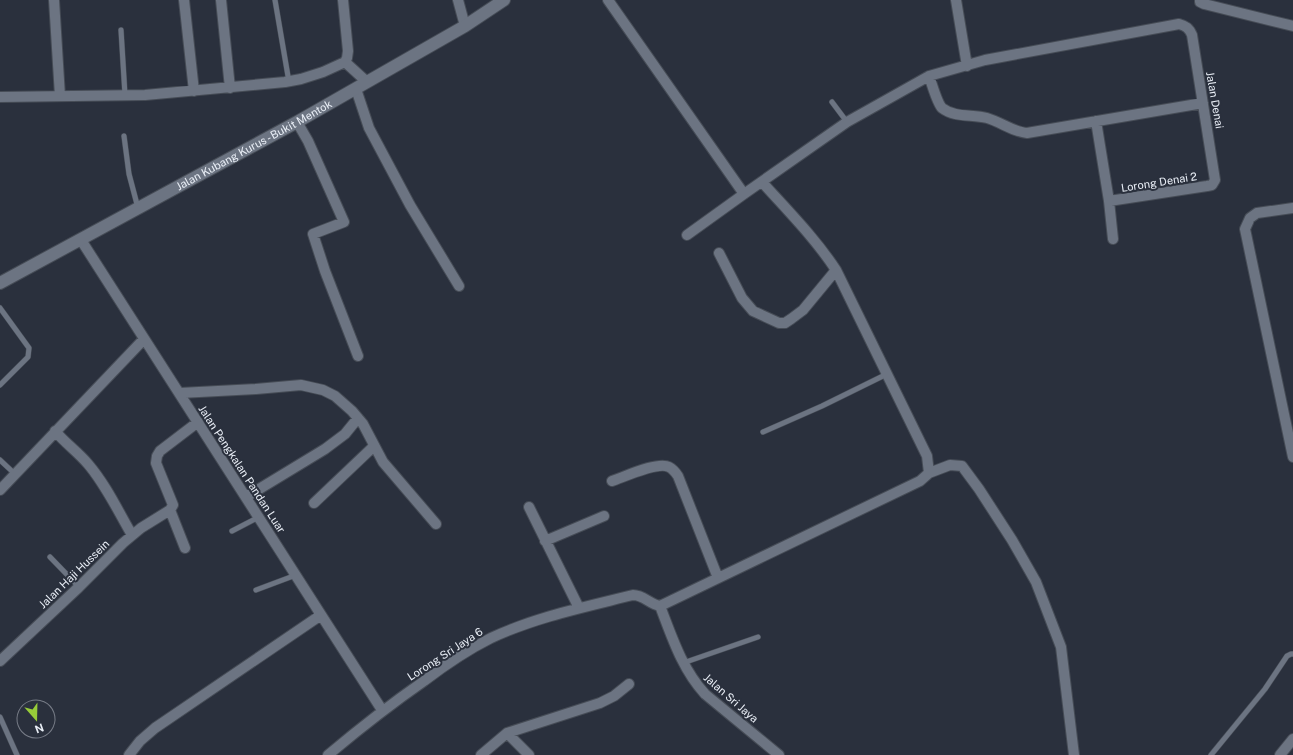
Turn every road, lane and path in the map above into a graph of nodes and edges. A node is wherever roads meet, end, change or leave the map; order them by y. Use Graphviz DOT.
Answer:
graph roads {
  1 [pos="54,0"];
  2 [pos="184,0"];
  3 [pos="221,0"];
  4 [pos="276,0"];
  5 [pos="343,0"];
  6 [pos="458,0"];
  7 [pos="504,0"];
  8 [pos="608,0"];
  9 [pos="956,0"];
  10 [pos="1200,0"];
  11 [pos="465,26"];
  12 [pos="1293,26"];
  13 [pos="122,30"];
  14 [pos="345,62"];
  15 [pos="967,66"];
  16 [pos="929,76"];
  17 [pos="288,82"];
  18 [pos="367,82"];
  19 [pos="230,88"];
  20 [pos="356,89"];
  21 [pos="194,91"];
  22 [pos="125,95"];
  23 [pos="60,96"];
  24 [pos="0,97"];
  25 [pos="832,102"];
  26 [pos="1203,103"];
  27 [pos="1096,121"];
  28 [pos="297,122"];
  29 [pos="847,122"];
  30 [pos="124,136"];
  31 [pos="762,182"];
  32 [pos="1212,185"];
  33 [pos="744,194"];
  34 [pos="1109,201"];
  35 [pos="1293,208"];
  36 [pos="138,209"];
  37 [pos="687,236"];
  38 [pos="1114,239"];
  39 [pos="81,240"];
  40 [pos="719,253"];
  41 [pos="836,270"];
  42 [pos="0,283"];
  43 [pos="458,286"];
  44 [pos="0,308"];
  45 [pos="144,339"];
  46 [pos="358,356"];
  47 [pos="887,374"];
  48 [pos="0,385"];
  49 [pos="180,393"];
  50 [pos="358,418"];
  51 [pos="198,422"];
  52 [pos="55,432"];
  53 [pos="764,432"];
  54 [pos="374,446"];
  55 [pos="1293,457"];
  56 [pos="0,460"];
  57 [pos="933,472"];
  58 [pos="15,474"];
  59 [pos="612,481"];
  60 [pos="0,490"];
  61 [pos="246,497"];
  62 [pos="314,503"];
  63 [pos="529,507"];
  64 [pos="170,510"];
  65 [pos="604,516"];
  66 [pos="259,517"];
  67 [pos="436,524"];
  68 [pos="232,531"];
  69 [pos="132,535"];
  70 [pos="546,541"];
  71 [pos="185,548"];
  72 [pos="50,557"];
  73 [pos="296,575"];
  74 [pos="718,578"];
  75 [pos="79,587"];
  76 [pos="256,590"];
  77 [pos="660,606"];
  78 [pos="579,608"];
  79 [pos="321,615"];
  80 [pos="758,637"];
  81 [pos="1293,654"];
  82 [pos="0,661"];
  83 [pos="683,663"];
  84 [pos="629,684"];
  85 [pos="382,710"];
  86 [pos="0,717"];
  87 [pos="507,733"];
  88 [pos="1293,739"];
  89 [pos="17,755"];
  90 [pos="129,755"];
  91 [pos="328,755"];
  92 [pos="481,755"];
  93 [pos="529,755"];
  94 [pos="780,755"];
  95 [pos="1074,755"];
  96 [pos="1212,755"];
  97 [pos="1280,755"];
  1 -- 23 [label="street"];
  2 -- 21 [label="street"];
  3 -- 19 [label="street"];
  4 -- 17 [label="lane"];
  5 -- 14 [label="street"];
  6 -- 11 [label="street"];
  7 -- 11 [label="main road, Jalan Kubang Kurus - Bukit Mentok"];
  8 -- 33 [label="street"];
  9 -- 15 [label="street"];
  10 -- 12 [label="street"];
  11 -- 18 [label="main road, Jalan Kubang Kurus - Bukit Mentok"];
  13 -- 22 [label="lane"];
  14 -- 17 [label="street"];
  14 -- 18 [label="street"];
  15 -- 16 [label="street"];
  15 -- 26 [label="street, Jalan Denai"];
  16 -- 27 [label="street"];
  16 -- 29 [label="street"];
  17 -- 19 [label="street"];
  18 -- 20 [label="main road, Jalan Kubang Kurus - Bukit Mentok"];
  19 -- 21 [label="street"];
  20 -- 28 [label="main road, Jalan Kubang Kurus - Bukit Mentok"];
  20 -- 43 [label="street"];
  21 -- 22 [label="street"];
  22 -- 23 [label="street"];
  23 -- 24 [label="street"];
  25 -- 29 [label="lane"];
  26 -- 27 [label="street"];
  26 -- 32 [label="street, Jalan Denai"];
  27 -- 34 [label="street"];
  28 -- 36 [label="main road, Jalan Kubang Kurus - Bukit Mentok"];
  28 -- 46 [label="street"];
  29 -- 31 [label="street"];
  30 -- 36 [label="lane"];
  31 -- 33 [label="street"];
  31 -- 41 [label="street"];
  32 -- 34 [label="street, Lorong Denai 2"];
  33 -- 37 [label="street"];
  34 -- 38 [label="street"];
  35 -- 55 [label="street"];
  36 -- 39 [label="main road, Jalan Kubang Kurus - Bukit Mentok"];
  39 -- 42 [label="main road, Jalan Kubang Kurus - Bukit Mentok"];
  39 -- 45 [label="street, Jalan Pengkalan Pandan Luar"];
  40 -- 41 [label="street"];
  41 -- 47 [label="street"];
  44 -- 48 [label="lane"];
  45 -- 49 [label="street, Jalan Pengkalan Pandan Luar"];
  45 -- 52 [label="street"];
  47 -- 53 [label="lane"];
  47 -- 57 [label="street"];
  49 -- 50 [label="street"];
  49 -- 51 [label="street, Jalan Pengkalan Pandan Luar"];
  50 -- 54 [label="street"];
  50 -- 61 [label="street"];
  51 -- 61 [label="street, Jalan Pengkalan Pandan Luar"];
  51 -- 64 [label="street"];
  52 -- 58 [label="street"];
  52 -- 69 [label="street"];
  54 -- 62 [label="street"];
  54 -- 67 [label="street"];
  56 -- 58 [label="lane"];
  57 -- 74 [label="street"];
  57 -- 95 [label="street"];
  58 -- 60 [label="street"];
  59 -- 74 [label="street"];
  61 -- 66 [label="street, Jalan Pengkalan Pandan Luar"];
  63 -- 70 [label="street"];
  64 -- 69 [label="street, Jalan Haji Hussein"];
  64 -- 71 [label="street"];
  65 -- 70 [label="street"];
  66 -- 68 [label="lane"];
  66 -- 73 [label="street, Jalan Pengkalan Pandan Luar"];
  69 -- 75 [label="street, Jalan Haji Hussein"];
  70 -- 78 [label="street"];
  72 -- 75 [label="lane"];
  73 -- 76 [label="lane"];
  73 -- 79 [label="street, Jalan Pengkalan Pandan Luar"];
  74 -- 77 [label="street"];
  75 -- 82 [label="street, Jalan Haji Hussein"];
  77 -- 78 [label="street, Lorong Sri Jaya 6"];
  77 -- 83 [label="street, Jalan Sri Jaya"];
  78 -- 85 [label="street, Lorong Sri Jaya 6"];
  79 -- 85 [label="street, Jalan Pengkalan Pandan Luar"];
  79 -- 90 [label="street"];
  80 -- 83 [label="lane"];
  81 -- 96 [label="lane"];
  83 -- 94 [label="street, Jalan Sri Jaya"];
  84 -- 87 [label="street"];
  85 -- 91 [label="street, Lorong Sri Jaya 6"];
  86 -- 89 [label="lane"];
  87 -- 92 [label="street"];
  87 -- 93 [label="street"];
  88 -- 97 [label="street"];
}
